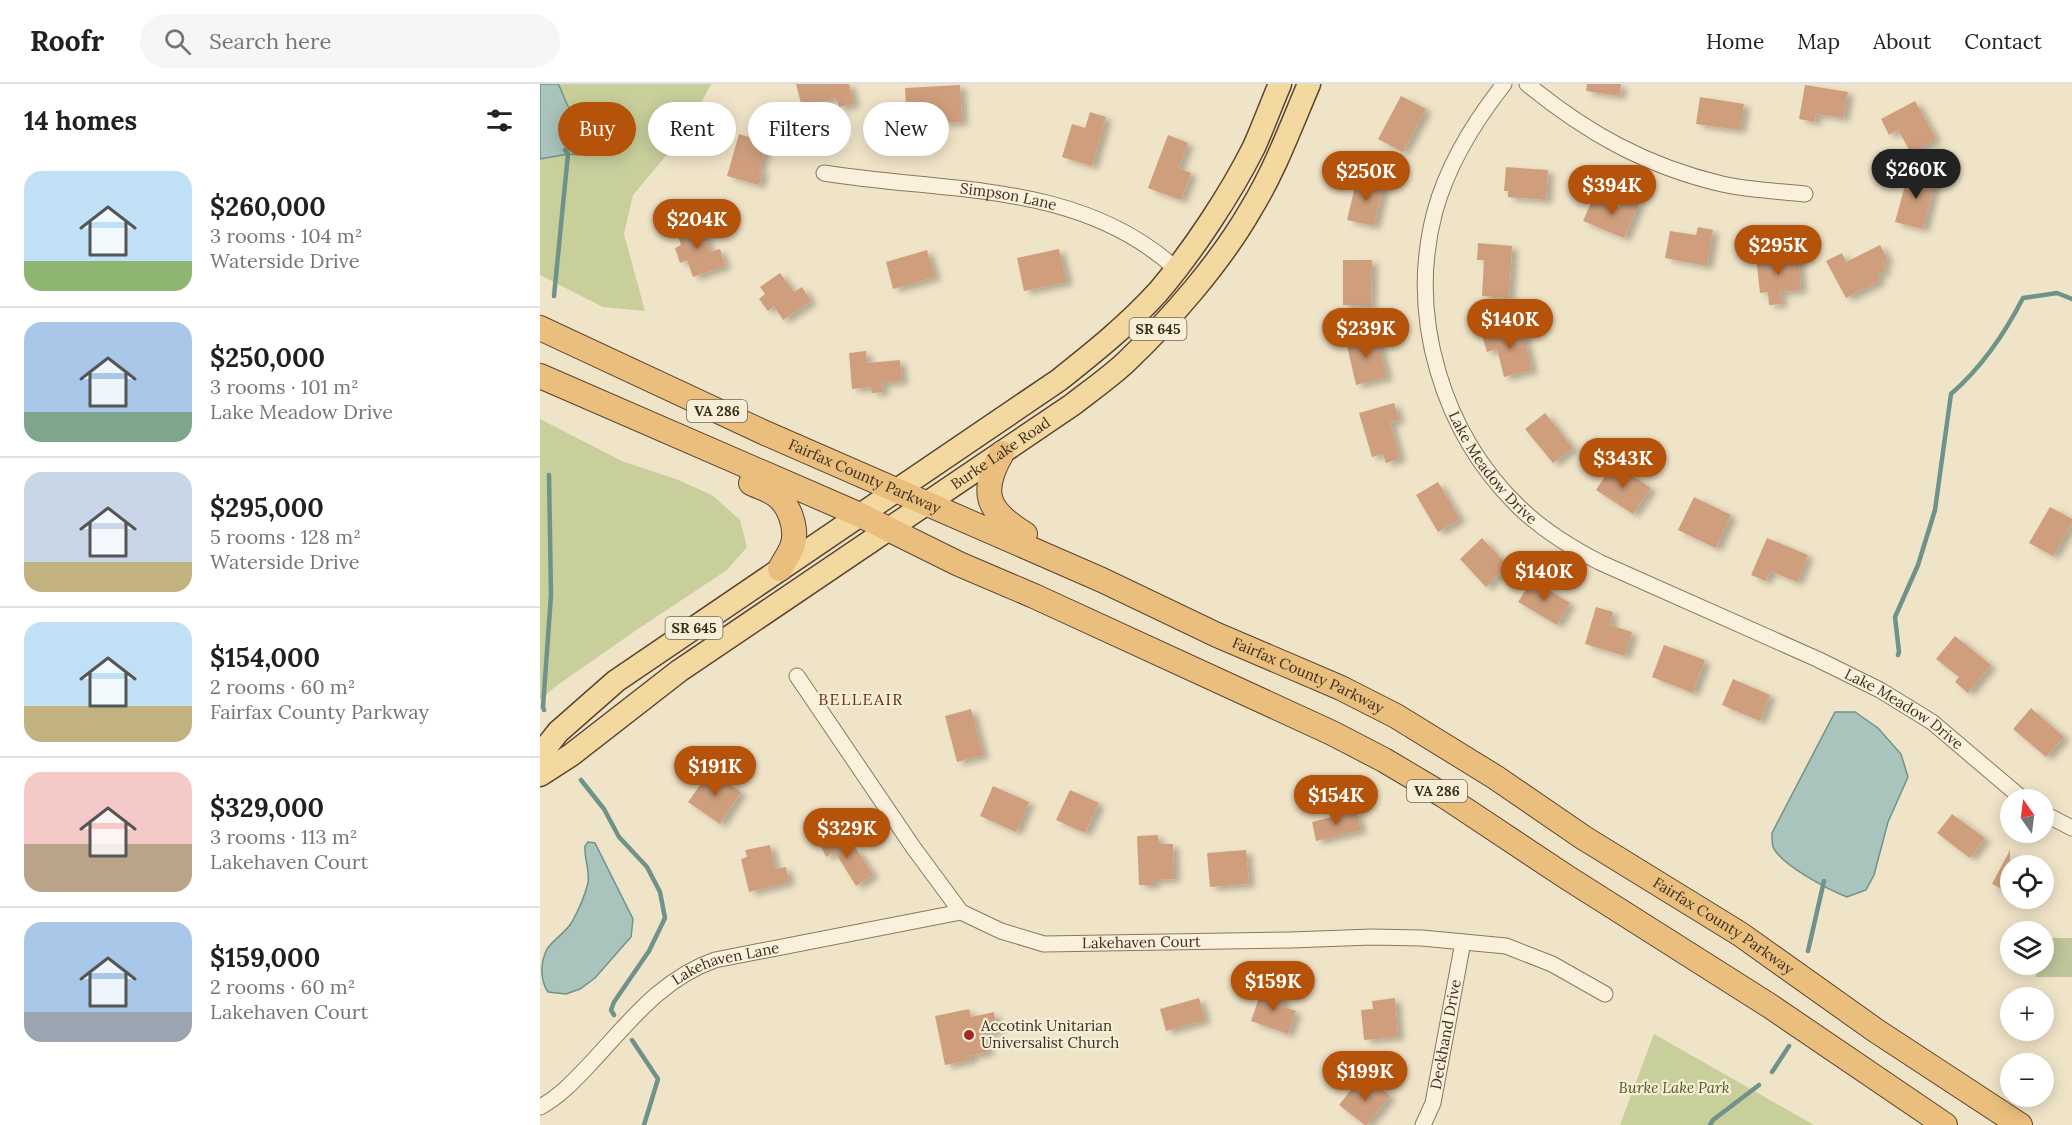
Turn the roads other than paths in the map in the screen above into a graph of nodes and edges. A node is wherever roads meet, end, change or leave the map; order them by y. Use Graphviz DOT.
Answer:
graph roads {
  1 [pos="1280,84"];
  2 [pos="1309,84"];
  3 [pos="1504,84"];
  4 [pos="1527,84"];
  5 [pos="824,173"];
  6 [pos="1805,194"];
  7 [pos="1175,268"];
  8 [pos="540,328"];
  9 [pos="540,376"];
  10 [pos="678,438"];
  11 [pos="1002,453"];
  12 [pos="896,490"];
  13 [pos="926,504"];
  14 [pos="860,515"];
  15 [pos="888,529"];
  16 [pos="780,569"];
  17 [pos="1102,580"];
  18 [pos="797,676"];
  19 [pos="540,755"];
  20 [pos="540,776"];
  21 [pos="2011,789"];
  22 [pos="2054,819"];
  23 [pos="2072,828"];
  24 [pos="961,912"];
  25 [pos="1463,942"];
  26 [pos="1605,994"];
  27 [pos="540,1107"];
  28 [pos="1423,1125"];
  29 [pos="1945,1125"];
  30 [pos="2020,1125"];
  1 -- 7 [label="main road, Burke Lake Road / SR 645"];
  2 -- 11 [label="main road, Burke Lake Road / SR 645"];
  3 -- 21 [label="street, Lake Meadow Drive"];
  4 -- 6 [label="street"];
  5 -- 7 [label="street, Simpson Lane"];
  7 -- 12 [label="main road, Burke Lake Road / SR 645"];
  8 -- 12 [label="highway, Fairfax County Parkway / VA 286"];
  9 -- 10 [label="highway, VA 286"];
  10 -- 14 [label="highway, VA 286"];
  10 -- 16 [label="highway"];
  11 -- 13 [label="main road, Burke Lake Road / SR 645"];
  11 -- 17 [label="highway"];
  12 -- 13 [label="highway, Fairfax County Parkway / VA 286"];
  12 -- 14 [label="main road, Burke Lake Road / SR 645"];
  13 -- 15 [label="main road, Burke Lake Road / SR 645"];
  13 -- 17 [label="highway, Fairfax County Parkway / VA 286"];
  14 -- 15 [label="highway, VA 286"];
  14 -- 16 [label="main road, Burke Lake Road / SR 645"];
  15 -- 20 [label="main road, Burke Lake Road / SR 645"];
  15 -- 29 [label="highway, VA 286"];
  16 -- 19 [label="main road, Burke Lake Road / SR 645"];
  17 -- 30 [label="highway, Fairfax County Parkway / VA 286"];
  18 -- 24 [label="street, Lakehaven Court"];
  22 -- 23 [label="street"];
  24 -- 25 [label="street, Lakehaven Court"];
  24 -- 27 [label="street, Lakehaven Lane"];
  25 -- 26 [label="street, Lakehaven Court"];
  25 -- 28 [label="street, Deckhand Drive"];
}
